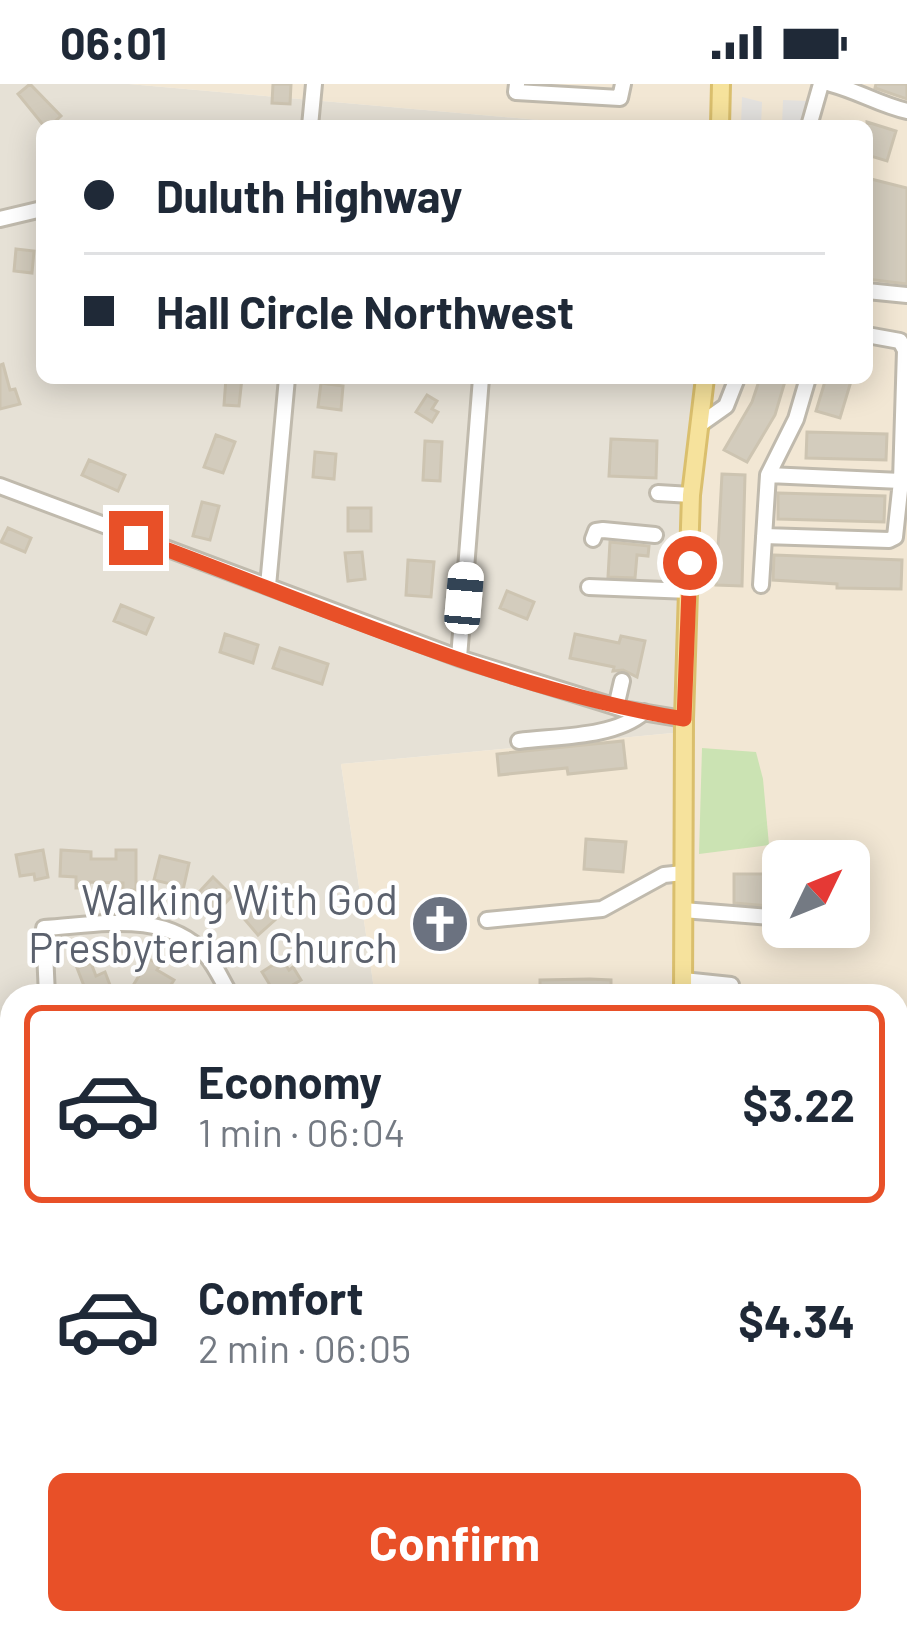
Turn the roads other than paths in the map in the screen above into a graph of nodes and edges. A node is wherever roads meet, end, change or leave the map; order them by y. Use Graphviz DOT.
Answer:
graph roads {
  1 [pos="314,84"];
  2 [pos="623,84"];
  3 [pos="721,84"];
  4 [pos="821,84"];
  5 [pos="831,84"];
  6 [pos="854,87"];
  7 [pos="517,88"];
  8 [pos="907,111"];
  9 [pos="311,120"];
  10 [pos="720,120"];
  11 [pos="811,120"];
  12 [pos="36,210"];
  13 [pos="0,219"];
  14 [pos="873,292"];
  15 [pos="907,295"];
  16 [pos="873,336"];
  17 [pos="286,384"];
  18 [pos="481,384"];
  19 [pos="705,384"];
  20 [pos="735,384"];
  21 [pos="806,384"];
  22 [pos="702,423"];
  23 [pos="768,475"];
  24 [pos="902,481"];
  25 [pos="0,486"];
  26 [pos="658,493"];
  27 [pos="691,495"];
  28 [pos="655,535"];
  29 [pos="764,536"];
  30 [pos="592,539"];
  31 [pos="761,585"];
  32 [pos="268,586"];
  33 [pos="589,587"];
  34 [pos="690,592"];
  35 [pos="459,658"];
  36 [pos="622,681"];
  37 [pos="616,706"];
  38 [pos="644,712"];
  39 [pos="684,719"];
  40 [pos="519,741"];
  41 [pos="683,873"];
  42 [pos="683,910"];
  43 [pos="762,916"];
  44 [pos="487,920"];
  45 [pos="46,984"];
  46 [pos="224,984"];
  47 [pos="683,984"];
  1 -- 9 [label="street"];
  2 -- 7 [label="street"];
  3 -- 10 [label="main road"];
  4 -- 11 [label="street"];
  5 -- 6 [label="street"];
  6 -- 8 [label="street"];
  12 -- 13 [label="street"];
  14 -- 15 [label="street"];
  16 -- 24 [label="street"];
  17 -- 32 [label="street"];
  18 -- 35 [label="street"];
  19 -- 22 [label="main road"];
  20 -- 22 [label="street"];
  21 -- 23 [label="street"];
  22 -- 27 [label="main road"];
  23 -- 24 [label="street"];
  23 -- 29 [label="street"];
  24 -- 29 [label="street"];
  25 -- 32 [label="street"];
  26 -- 27 [label="street"];
  27 -- 34 [label="main road"];
  28 -- 30 [label="street"];
  29 -- 31 [label="street"];
  32 -- 35 [label="street"];
  33 -- 34 [label="street"];
  34 -- 39 [label="main road"];
  35 -- 37 [label="street"];
  36 -- 37 [label="street"];
  37 -- 38 [label="street"];
  38 -- 39 [label="street"];
  38 -- 40 [label="street"];
  39 -- 41 [label="main road"];
  41 -- 42 [label="main road"];
  41 -- 44 [label="street"];
  42 -- 43 [label="street"];
  42 -- 47 [label="main road"];
  45 -- 46 [label="street"];
}
